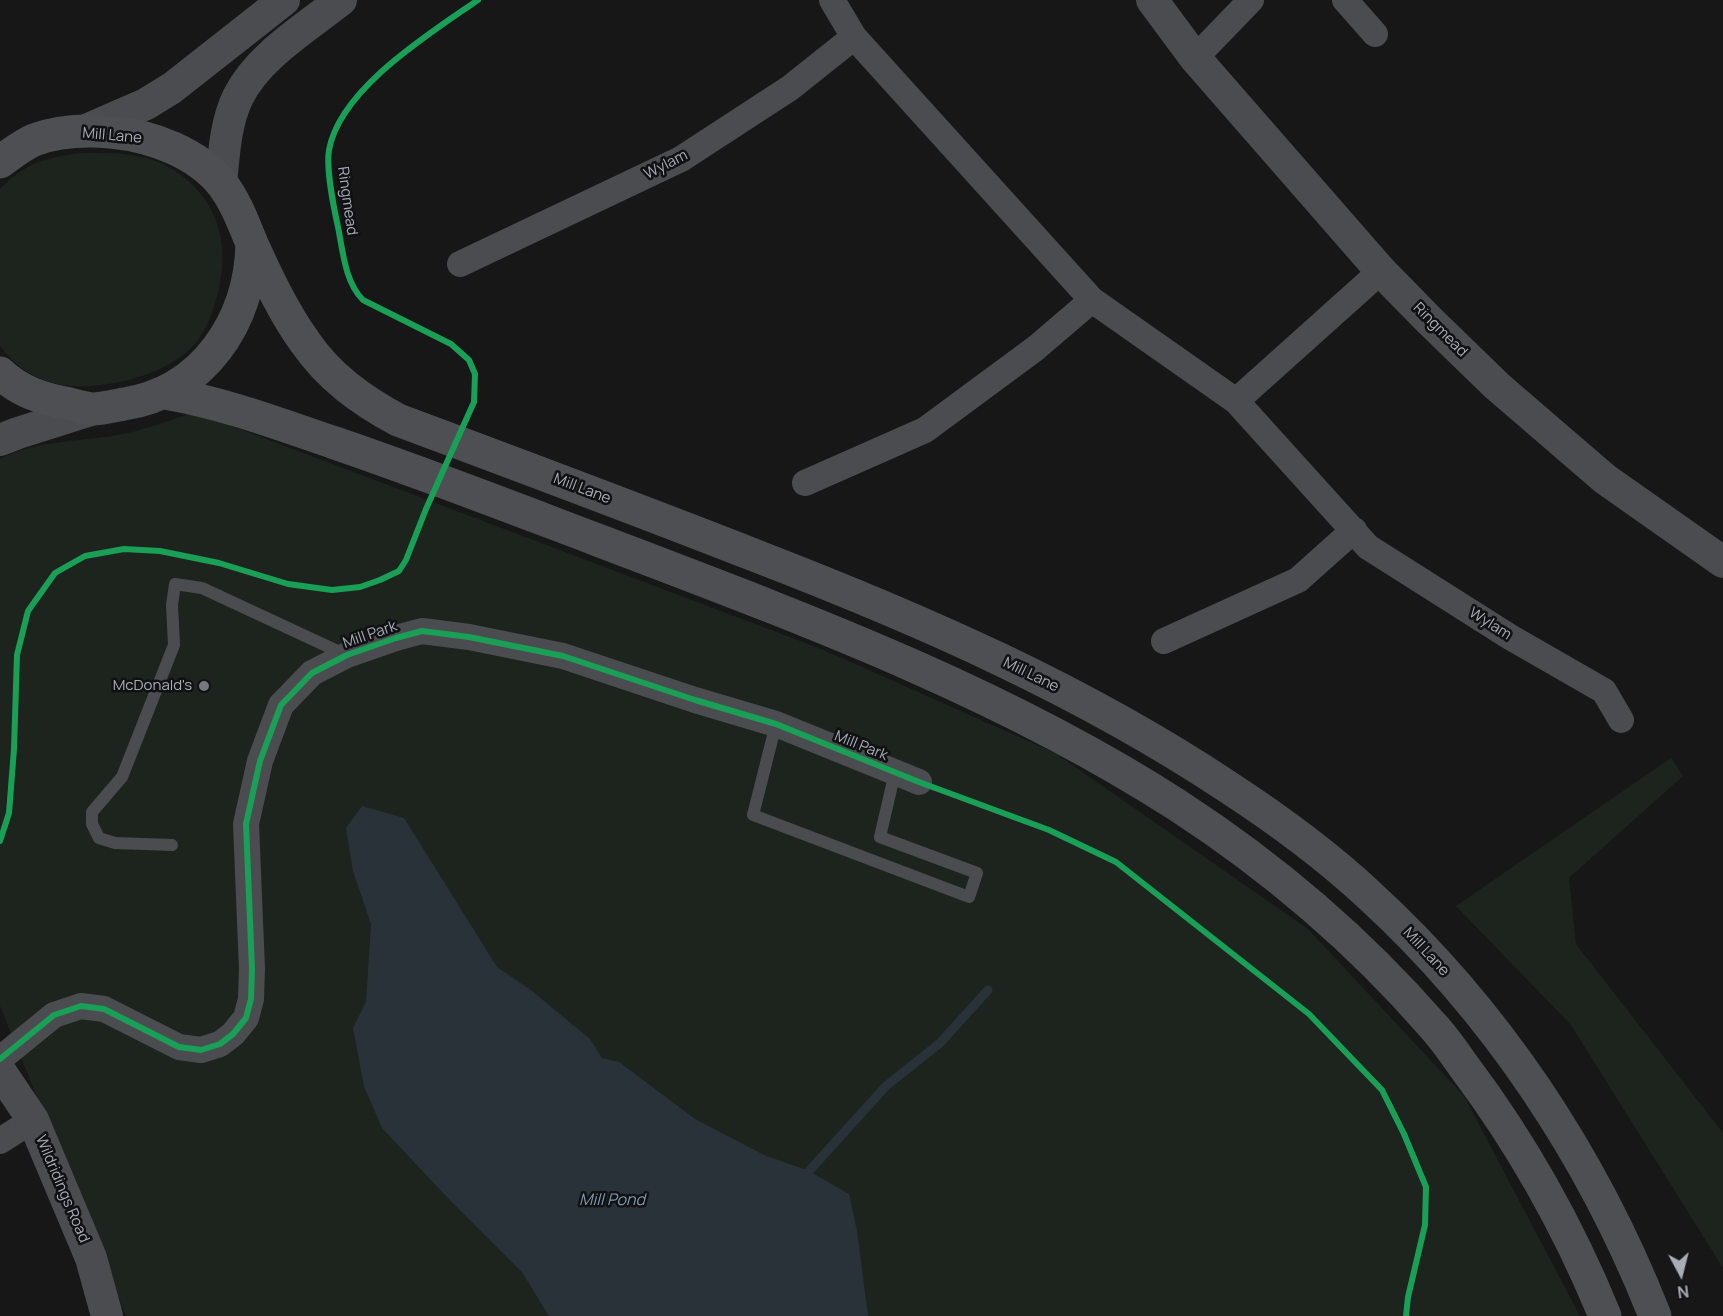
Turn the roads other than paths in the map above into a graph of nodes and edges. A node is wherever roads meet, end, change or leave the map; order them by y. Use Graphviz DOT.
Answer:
graph roads {
  1 [pos="284,0"];
  2 [pos="341,0"];
  3 [pos="832,0"];
  4 [pos="1128,0"];
  5 [pos="1152,0"];
  6 [pos="1251,0"];
  7 [pos="1352,2"];
  8 [pos="1375,34"];
  9 [pos="854,37"];
  10 [pos="1195,58"];
  11 [pos="84,131"];
  12 [pos="0,133"];
  13 [pos="32,141"];
  14 [pos="0,162"];
  15 [pos="221,183"];
  16 [pos="252,243"];
  17 [pos="460,264"];
  18 [pos="1381,271"];
  19 [pos="1092,300"];
  20 [pos="0,373"];
  21 [pos="165,393"];
  22 [pos="1236,400"];
  23 [pos="94,409"];
  24 [pos="0,440"];
  25 [pos="805,483"];
  26 [pos="1354,530"];
  27 [pos="1723,562"];
  28 [pos="1164,641"];
  29 [pos="347,655"];
  30 [pos="1621,720"];
  31 [pos="776,724"];
  32 [pos="895,772"];
  33 [pos="919,782"];
  34 [pos="172,845"];
  35 [pos="0,1059"];
  36 [pos="0,1071"];
  37 [pos="33,1120"];
  38 [pos="0,1141"];
  39 [pos="107,1316"];
  40 [pos="1605,1316"];
  41 [pos="1655,1316"];
  1 -- 11 [label="street"];
  2 -- 15 [label="street"];
  3 -- 9 [label="street, Wylam"];
  4 -- 10 [label="street, Ringmead"];
  5 -- 10 [label="street, Ringmead"];
  6 -- 10 [label="street"];
  7 -- 8 [label="street"];
  9 -- 17 [label="street, Wylam"];
  9 -- 19 [label="street, Wylam"];
  10 -- 18 [label="street, Ringmead"];
  11 -- 13 [label="main road, Mill Lane"];
  11 -- 15 [label="main road, Mill Lane"];
  12 -- 13 [label="main road, Mill Lane"];
  13 -- 14 [label="main road, Mill Lane"];
  15 -- 16 [label="main road, Mill Lane"];
  16 -- 21 [label="main road, Mill Lane"];
  16 -- 41 [label="main road, Mill Lane"];
  18 -- 22 [label="street"];
  18 -- 27 [label="street, Ringmead"];
  19 -- 22 [label="street, Wylam"];
  19 -- 25 [label="street"];
  20 -- 23 [label="main road, Mill Lane"];
  21 -- 23 [label="main road, Mill Lane"];
  21 -- 40 [label="main road, Mill Lane"];
  22 -- 26 [label="street, Wylam"];
  23 -- 24 [label="street"];
  26 -- 28 [label="street"];
  26 -- 30 [label="street, Wylam"];
  29 -- 31 [label="street, Mill Park"];
  29 -- 34 [label="lane"];
  29 -- 35 [label="street, Mill Park"];
  31 -- 32 [label="street, Mill Park"];
  31 -- 32 [label="lane"];
  32 -- 33 [label="street, Mill Park"];
  36 -- 37 [label="street, Wildridings Road"];
  37 -- 38 [label="street"];
  37 -- 39 [label="street, Wildridings Road"];
}
